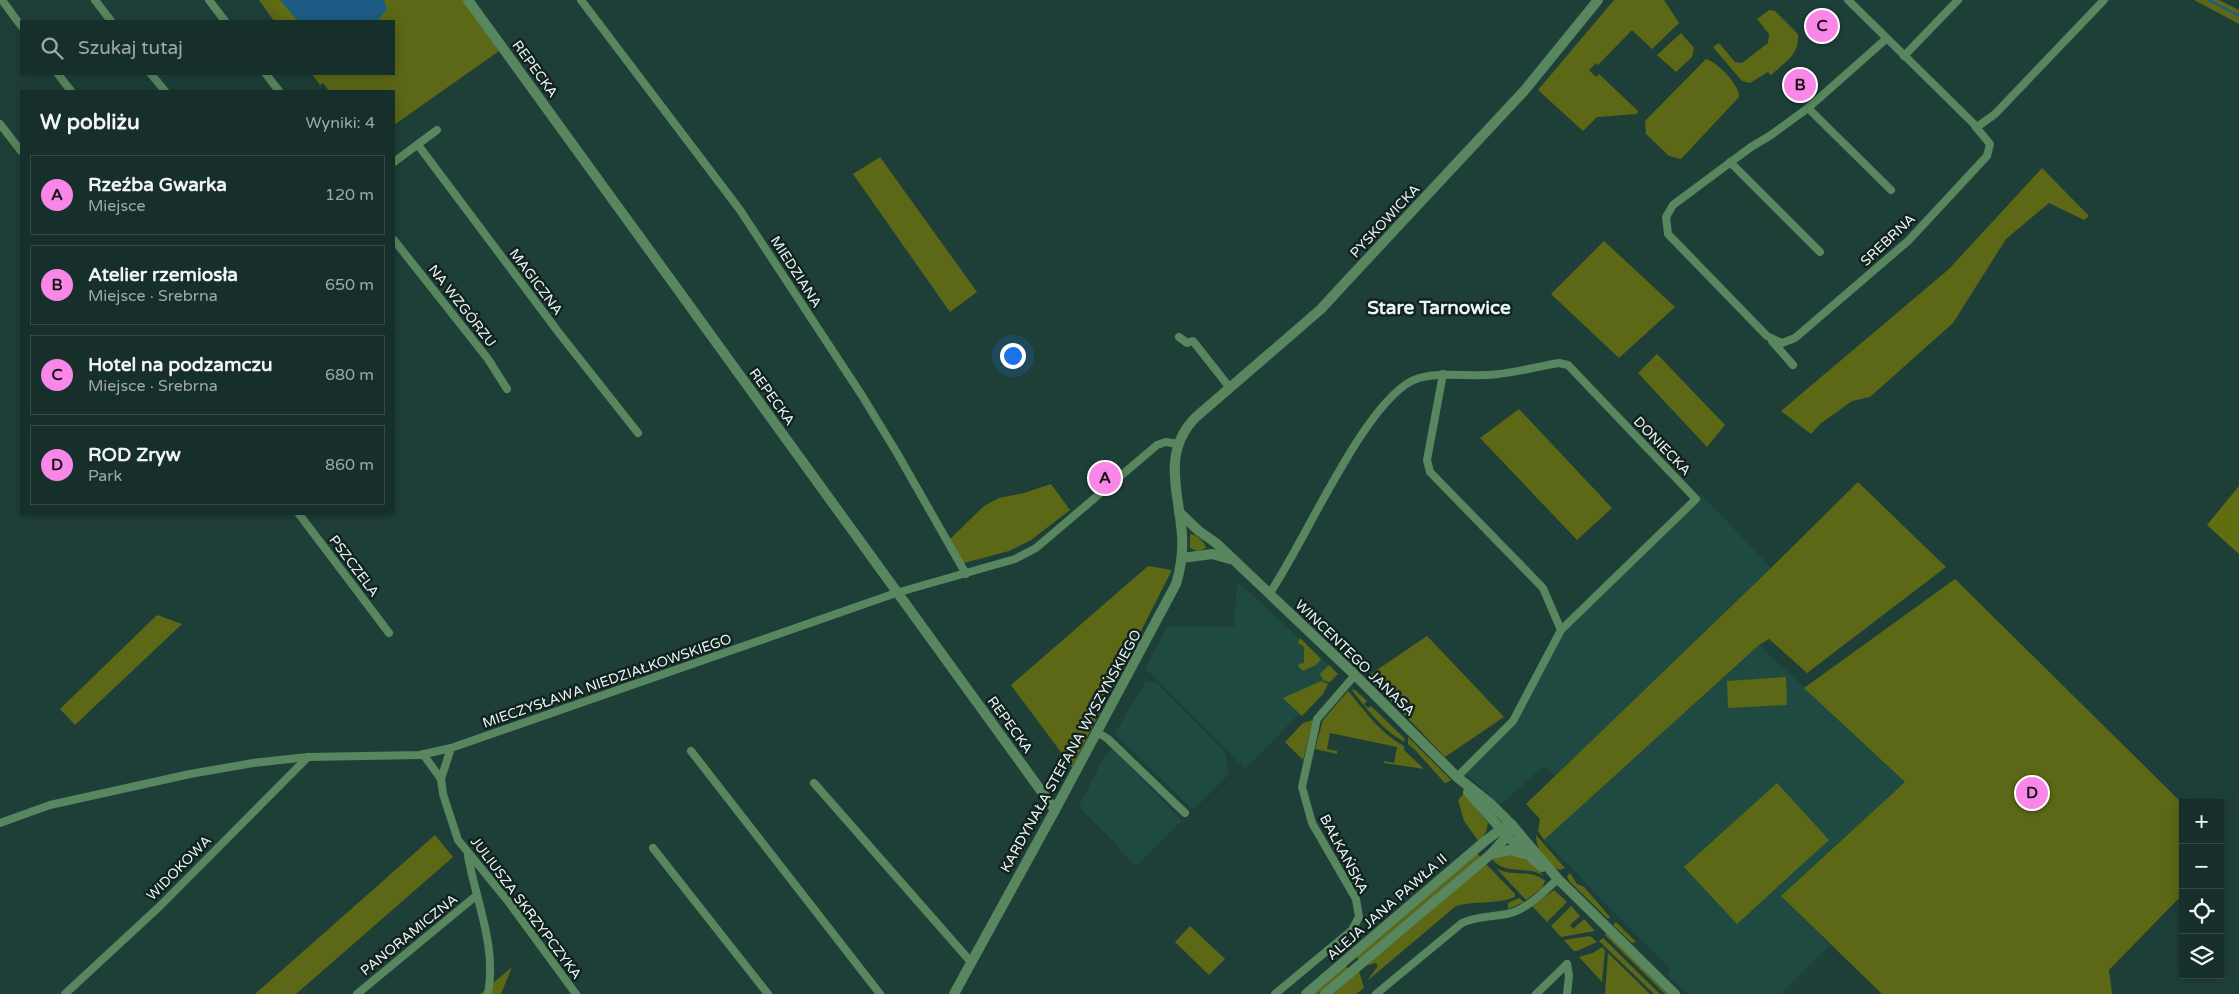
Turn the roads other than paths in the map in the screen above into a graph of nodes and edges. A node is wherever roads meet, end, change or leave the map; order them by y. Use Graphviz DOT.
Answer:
graph roads {
  1 [pos="2,0"];
  2 [pos="95,0"];
  3 [pos="209,0"];
  4 [pos="468,0"];
  5 [pos="581,0"];
  6 [pos="1598,0"];
  7 [pos="1848,0"];
  8 [pos="1958,0"];
  9 [pos="2104,0"];
  10 [pos="111,20"];
  11 [pos="224,20"];
  12 [pos="20,25"];
  13 [pos="1886,39"];
  14 [pos="1904,56"];
  15 [pos="59,75"];
  16 [pos="152,75"];
  17 [pos="267,75"];
  18 [pos="70,90"];
  19 [pos="163,90"];
  20 [pos="278,90"];
  21 [pos="1808,108"];
  22 [pos="0,124"];
  23 [pos="1975,126"];
  24 [pos="438,130"];
  25 [pos="418,145"];
  26 [pos="20,150"];
  27 [pos="395,161"];
  28 [pos="1730,162"];
  29 [pos="1891,190"];
  30 [pos="395,241"];
  31 [pos="1820,252"];
  32 [pos="1767,336"];
  33 [pos="1179,337"];
  34 [pos="1793,365"];
  35 [pos="1443,374"];
  36 [pos="1230,388"];
  37 [pos="507,389"];
  38 [pos="638,433"];
  39 [pos="1178,444"];
  40 [pos="1179,512"];
  41 [pos="300,515"];
  42 [pos="1199,531"];
  43 [pos="1182,534"];
  44 [pos="1182,558"];
  45 [pos="1232,560"];
  46 [pos="966,574"];
  47 [pos="896,593"];
  48 [pos="1269,594"];
  49 [pos="1562,630"];
  50 [pos="389,633"];
  51 [pos="1355,675"];
  52 [pos="1097,732"];
  53 [pos="451,748"];
  54 [pos="692,751"];
  55 [pos="423,754"];
  56 [pos="308,757"];
  57 [pos="1457,777"];
  58 [pos="441,779"];
  59 [pos="814,782"];
  60 [pos="1056,810"];
  61 [pos="1184,813"];
  62 [pos="1489,816"];
  63 [pos="0,823"];
  64 [pos="1512,825"];
  65 [pos="1504,832"];
  66 [pos="1485,841"];
  67 [pos="653,848"];
  68 [pos="468,854"];
  69 [pos="1491,854"];
  70 [pos="1527,855"];
  71 [pos="1558,879"];
  72 [pos="477,895"];
  73 [pos="971,962"];
  74 [pos="65,994"];
  75 [pos="357,994"];
  76 [pos="488,994"];
  77 [pos="576,994"];
  78 [pos="768,994"];
  79 [pos="880,994"];
  80 [pos="954,994"];
  81 [pos="1275,994"];
  82 [pos="1306,994"];
  83 [pos="1325,994"];
  84 [pos="1376,994"];
  85 [pos="1536,994"];
  86 [pos="1567,994"];
  87 [pos="1675,994"];
  1 -- 12 [label="street"];
  2 -- 10 [label="street"];
  3 -- 11 [label="street"];
  4 -- 47 [label="street, REPECKA"];
  5 -- 46 [label="street, MIEDZIANA"];
  6 -- 36 [label="street, PYSKOWICKA"];
  7 -- 13 [label="street, SREBRNA"];
  8 -- 14 [label="street"];
  9 -- 23 [label="street"];
  13 -- 14 [label="street, SREBRNA"];
  13 -- 21 [label="street"];
  14 -- 23 [label="street, SREBRNA"];
  15 -- 18 [label="street"];
  16 -- 19 [label="street"];
  17 -- 20 [label="street"];
  21 -- 28 [label="street"];
  21 -- 29 [label="street"];
  22 -- 26 [label="street"];
  23 -- 32 [label="street, SREBRNA"];
  24 -- 25 [label="street"];
  25 -- 27 [label="street"];
  25 -- 38 [label="street, MAGICZNA"];
  28 -- 31 [label="street"];
  28 -- 32 [label="street"];
  30 -- 37 [label="street, NA WZGÓRZU"];
  32 -- 34 [label="street"];
  33 -- 36 [label="street"];
  35 -- 48 [label="street, DONIECKA"];
  35 -- 49 [label="street"];
  35 -- 49 [label="street, DONIECKA"];
  36 -- 39 [label="street, PYSKOWICKA"];
  39 -- 40 [label="street, KARDYNAŁA STEFANA WYSZYŃSKIEGO"];
  39 -- 46 [label="street, MIECZYSŁAWA NIEDZIAŁKOWSKIEGO"];
  40 -- 42 [label="street, WINCENTEGO JANASA"];
  40 -- 43 [label="street, KARDYNAŁA STEFANA WYSZYŃSKIEGO"];
  41 -- 50 [label="street, PSZCZELA"];
  42 -- 43 [label="street"];
  42 -- 45 [label="street, WINCENTEGO JANASA"];
  43 -- 44 [label="street, KARDYNAŁA STEFANA WYSZYŃSKIEGO"];
  44 -- 45 [label="street, WINCENTEGO JANASA"];
  44 -- 52 [label="street, KARDYNAŁA STEFANA WYSZYŃSKIEGO"];
  45 -- 48 [label="street, WINCENTEGO JANASA"];
  46 -- 47 [label="street, MIECZYSŁAWA NIEDZIAŁKOWSKIEGO"];
  47 -- 53 [label="street, MIECZYSŁAWA NIEDZIAŁKOWSKIEGO"];
  47 -- 60 [label="street, REPECKA"];
  48 -- 51 [label="street, WINCENTEGO JANASA"];
  49 -- 57 [label="street, DONIECKA"];
  51 -- 57 [label="street, WINCENTEGO JANASA"];
  51 -- 81 [label="street, BAŁKAŃSKA"];
  52 -- 60 [label="street, KARDYNAŁA STEFANA WYSZYŃSKIEGO"];
  52 -- 61 [label="street"];
  53 -- 55 [label="street, MIECZYSŁAWA NIEDZIAŁKOWSKIEGO"];
  53 -- 58 [label="street, JULIUSZA SKRZYPCZYKA"];
  54 -- 79 [label="street"];
  55 -- 56 [label="street, MIECZYSŁAWA NIEDZIAŁKOWSKIEGO"];
  55 -- 58 [label="street, JULIUSZA SKRZYPCZYKA"];
  56 -- 63 [label="street, MIECZYSŁAWA NIEDZIAŁKOWSKIEGO"];
  56 -- 74 [label="street, WIDOKOWA"];
  57 -- 62 [label="street, WINCENTEGO JANASA"];
  57 -- 64 [label="street, WINCENTEGO JANASA"];
  58 -- 68 [label="street, JULIUSZA SKRZYPCZYKA"];
  59 -- 73 [label="street"];
  60 -- 73 [label="street, KARDYNAŁA STEFANA WYSZYŃSKIEGO"];
  62 -- 65 [label="street, WINCENTEGO JANASA"];
  62 -- 66 [label="street"];
  64 -- 65 [label="street, ALEJA JANA PAWŁA II"];
  64 -- 71 [label="street, WINCENTEGO JANASA"];
  65 -- 66 [label="street, ALEJA JANA PAWŁA II"];
  65 -- 69 [label="street, ALEJA JANA PAWŁA II"];
  65 -- 70 [label="street, WINCENTEGO JANASA"];
  66 -- 82 [label="street, ALEJA JANA PAWŁA II"];
  67 -- 78 [label="street"];
  68 -- 72 [label="street"];
  68 -- 77 [label="street, JULIUSZA SKRZYPCZYKA"];
  69 -- 70 [label="street"];
  69 -- 83 [label="street, ALEJA JANA PAWŁA II"];
  70 -- 71 [label="street, WINCENTEGO JANASA"];
  71 -- 84 [label="street"];
  71 -- 87 [label="street, WINCENTEGO JANASA"];
  72 -- 75 [label="street, PANORAMICZNA"];
  72 -- 76 [label="street"];
  73 -- 80 [label="street, KARDYNAŁA STEFANA WYSZYŃSKIEGO"];
  85 -- 86 [label="street"];
}
